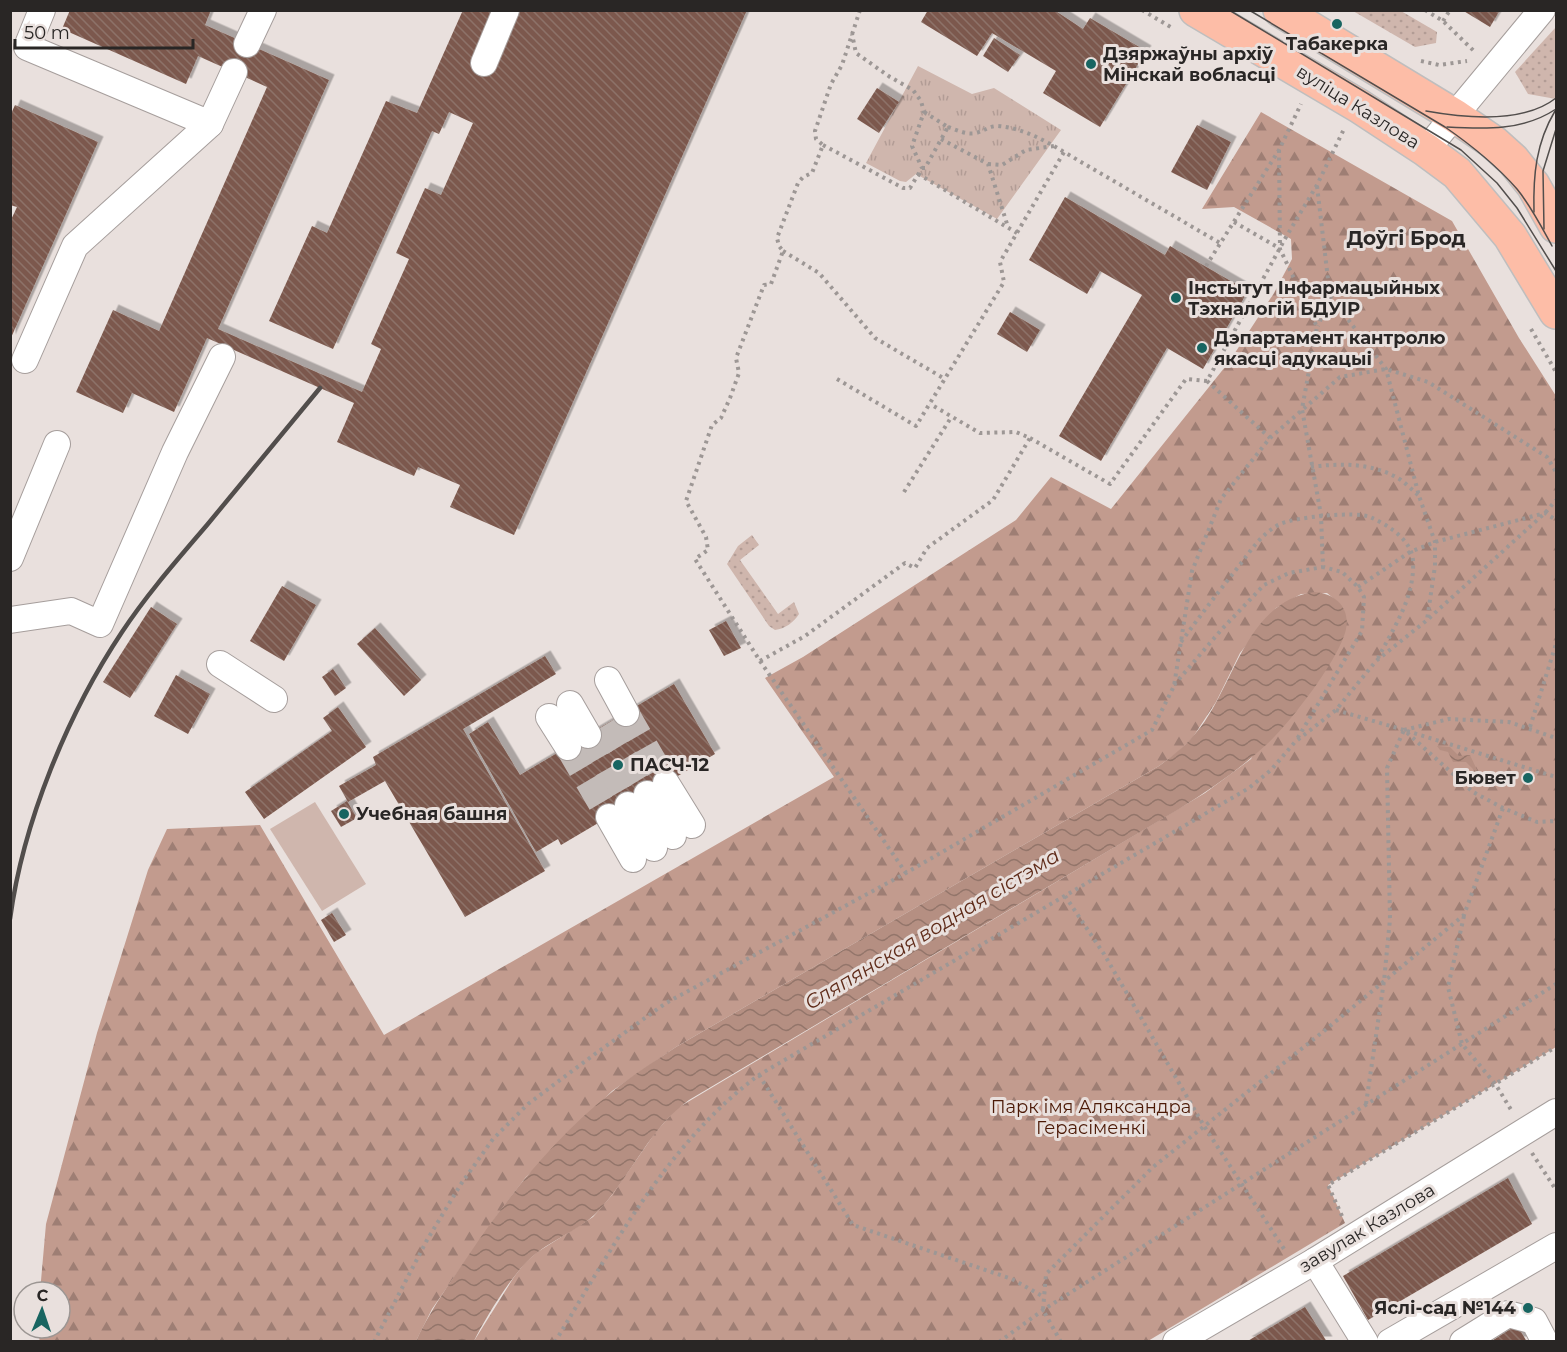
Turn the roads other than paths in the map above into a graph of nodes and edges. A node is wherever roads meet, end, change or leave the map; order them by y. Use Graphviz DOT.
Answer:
graph roads {
  1 [pos="42,10"];
  2 [pos="263,10"];
  3 [pos="507,10"];
  4 [pos="1280,10"];
  5 [pos="1542,10"];
  6 [pos="1188,22"];
  7 [pos="247,44"];
  8 [pos="484,63"];
  9 [pos="234,72"];
  10 [pos="1455,116"];
  11 [pos="210,124"];
  12 [pos="1426,150"];
  13 [pos="1557,226"];
  14 [pos="1543,318"];
  15 [pos="222,357"];
  16 [pos="25,360"];
  17 [pos="57,444"];
  18 [pos="10,558"];
  19 [pos="10,620"];
  20 [pos="220,664"];
  21 [pos="608,680"];
  22 [pos="274,699"];
  23 [pos="559,711"];
  24 [pos="626,713"];
  25 [pos="578,741"];
  26 [pos="663,842"];
  27 [pos="1557,1112"];
  28 [pos="1557,1246"];
  29 [pos="1307,1265"];
  30 [pos="1176,1341"];
  31 [pos="1365,1341"];
  32 [pos="1390,1341"];
  33 [pos="1462,1341"];
  34 [pos="1545,1341"];
  1 -- 11 [label="street"];
  2 -- 7 [label="street"];
  3 -- 8 [label="street"];
  4 -- 10 [label="main road"];
  5 -- 10 [label="street"];
  6 -- 12 [label="main road, вуліца Казлова"];
  9 -- 11 [label="street"];
  10 -- 12 [label="street"];
  10 -- 13 [label="main road"];
  11 -- 16 [label="street"];
  12 -- 14 [label="main road, вуліца Казлова"];
  15 -- 19 [label="street"];
  17 -- 18 [label="street"];
  20 -- 22 [label="street"];
  21 -- 24 [label="street"];
  23 -- 25 [label="street"];
  26 -- 26 [label="street"];
  27 -- 29 [label="street, завулак Казлова"];
  28 -- 32 [label="street"];
  29 -- 30 [label="street, завулак Казлова"];
  29 -- 31 [label="street"];
  33 -- 34 [label="street"];
}
